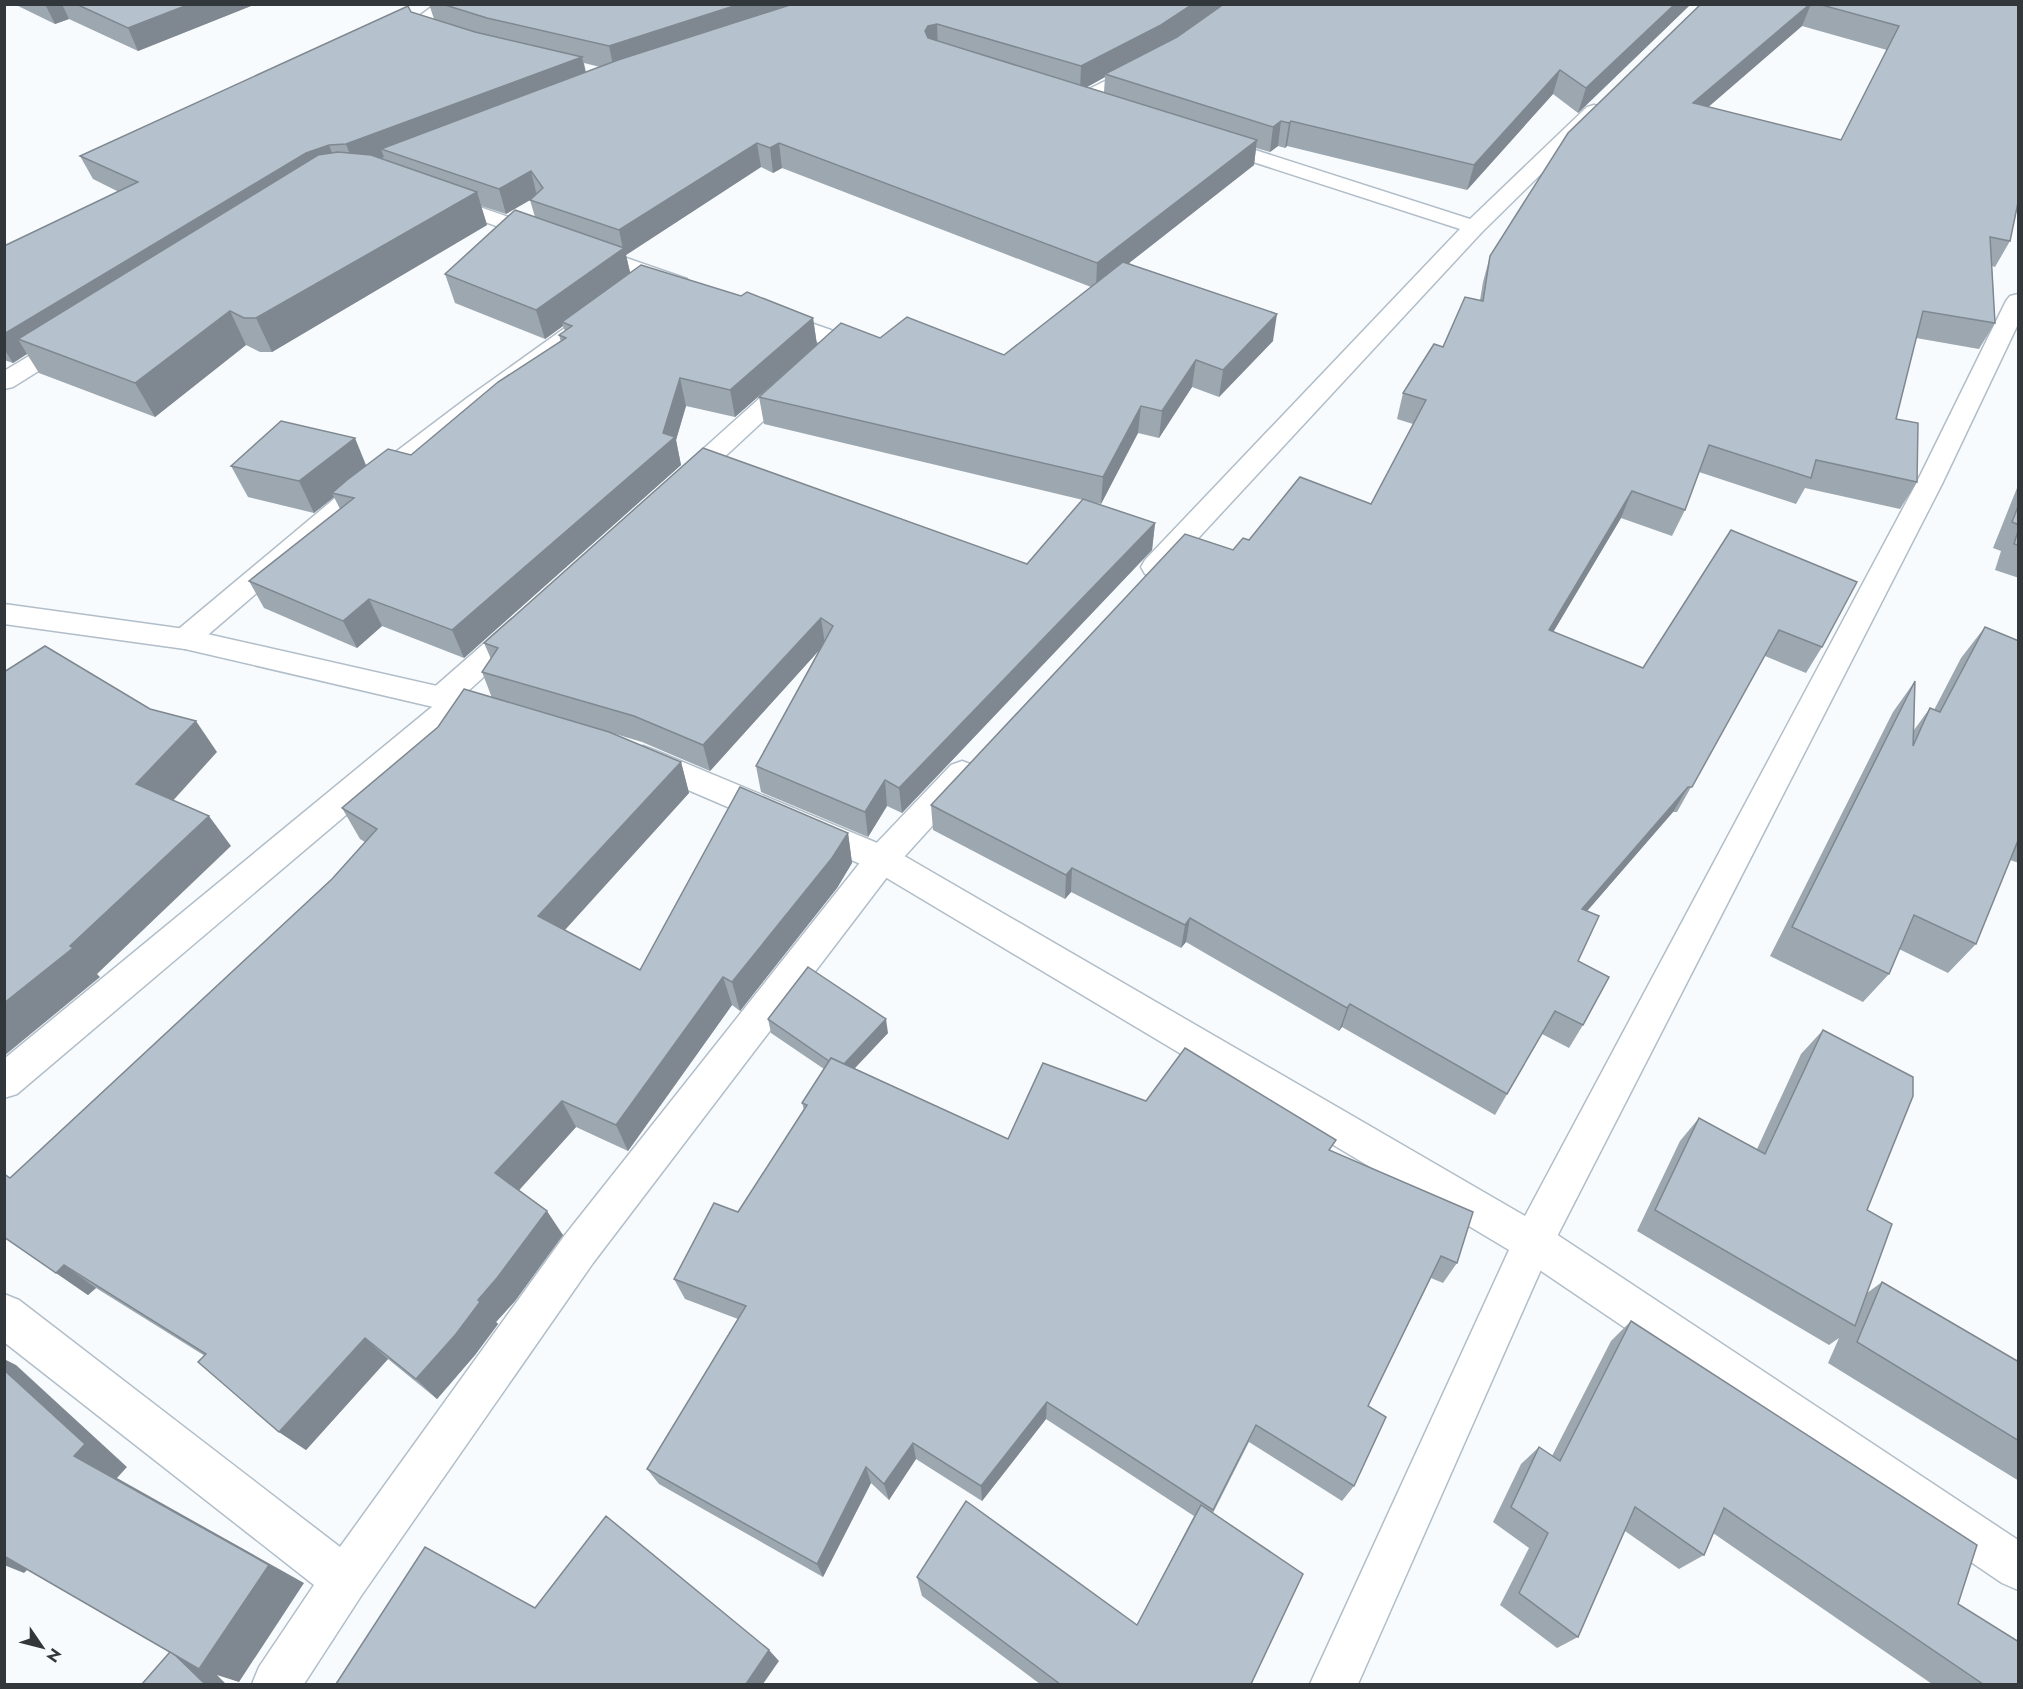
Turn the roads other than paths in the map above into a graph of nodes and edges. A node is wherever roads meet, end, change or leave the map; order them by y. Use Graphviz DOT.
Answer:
graph roads {
  1 [pos="457,4"];
  2 [pos="467,41"];
  3 [pos="1158,60"];
  4 [pos="1059,93"];
  5 [pos="1611,95"];
  6 [pos="1082,100"];
  7 [pos="1104,107"];
  8 [pos="1194,136"];
  9 [pos="421,193"];
  10 [pos="1474,227"];
  11 [pos="653,275"];
  12 [pos="696,290"];
  13 [pos="2019,301"];
  14 [pos="749,309"];
  15 [pos="94,326"];
  16 [pos="4,382"];
  17 [pos="664,498"];
  18 [pos="1141,582"];
  19 [pos="540,610"];
  20 [pos="4,614"];
  21 [pos="185,639"];
  22 [pos="451,700"];
  23 [pos="527,722"];
  24 [pos="618,749"];
  25 [pos="979,755"];
  26 [pos="882,859"];
  27 [pos="4,1082"];
  28 [pos="1533,1242"];
  29 [pos="4,1315"];
  30 [pos="2019,1567"];
  31 [pos="345,1580"];
  32 [pos="276,1684"];
  33 [pos="1334,1684"];
  1 -- 2 [label="street"];
  3 -- 6 [label="street"];
  4 -- 6 [label="street"];
  5 -- 10 [label="street"];
  6 -- 7 [label="street"];
  8 -- 10 [label="street"];
  9 -- 11 [label="street"];
  10 -- 18 [label="street"];
  11 -- 12 [label="street"];
  11 -- 21 [label="street"];
  13 -- 28 [label="street"];
  14 -- 17 [label="street"];
  15 -- 16 [label="street"];
  19 -- 22 [label="street"];
  20 -- 21 [label="street"];
  21 -- 22 [label="street"];
  22 -- 23 [label="street"];
  22 -- 27 [label="street"];
  24 -- 26 [label="street"];
  25 -- 26 [label="street"];
  26 -- 28 [label="street"];
  26 -- 31 [label="street"];
  28 -- 30 [label="street"];
  28 -- 33 [label="street"];
  29 -- 31 [label="street"];
  31 -- 32 [label="street"];
}
